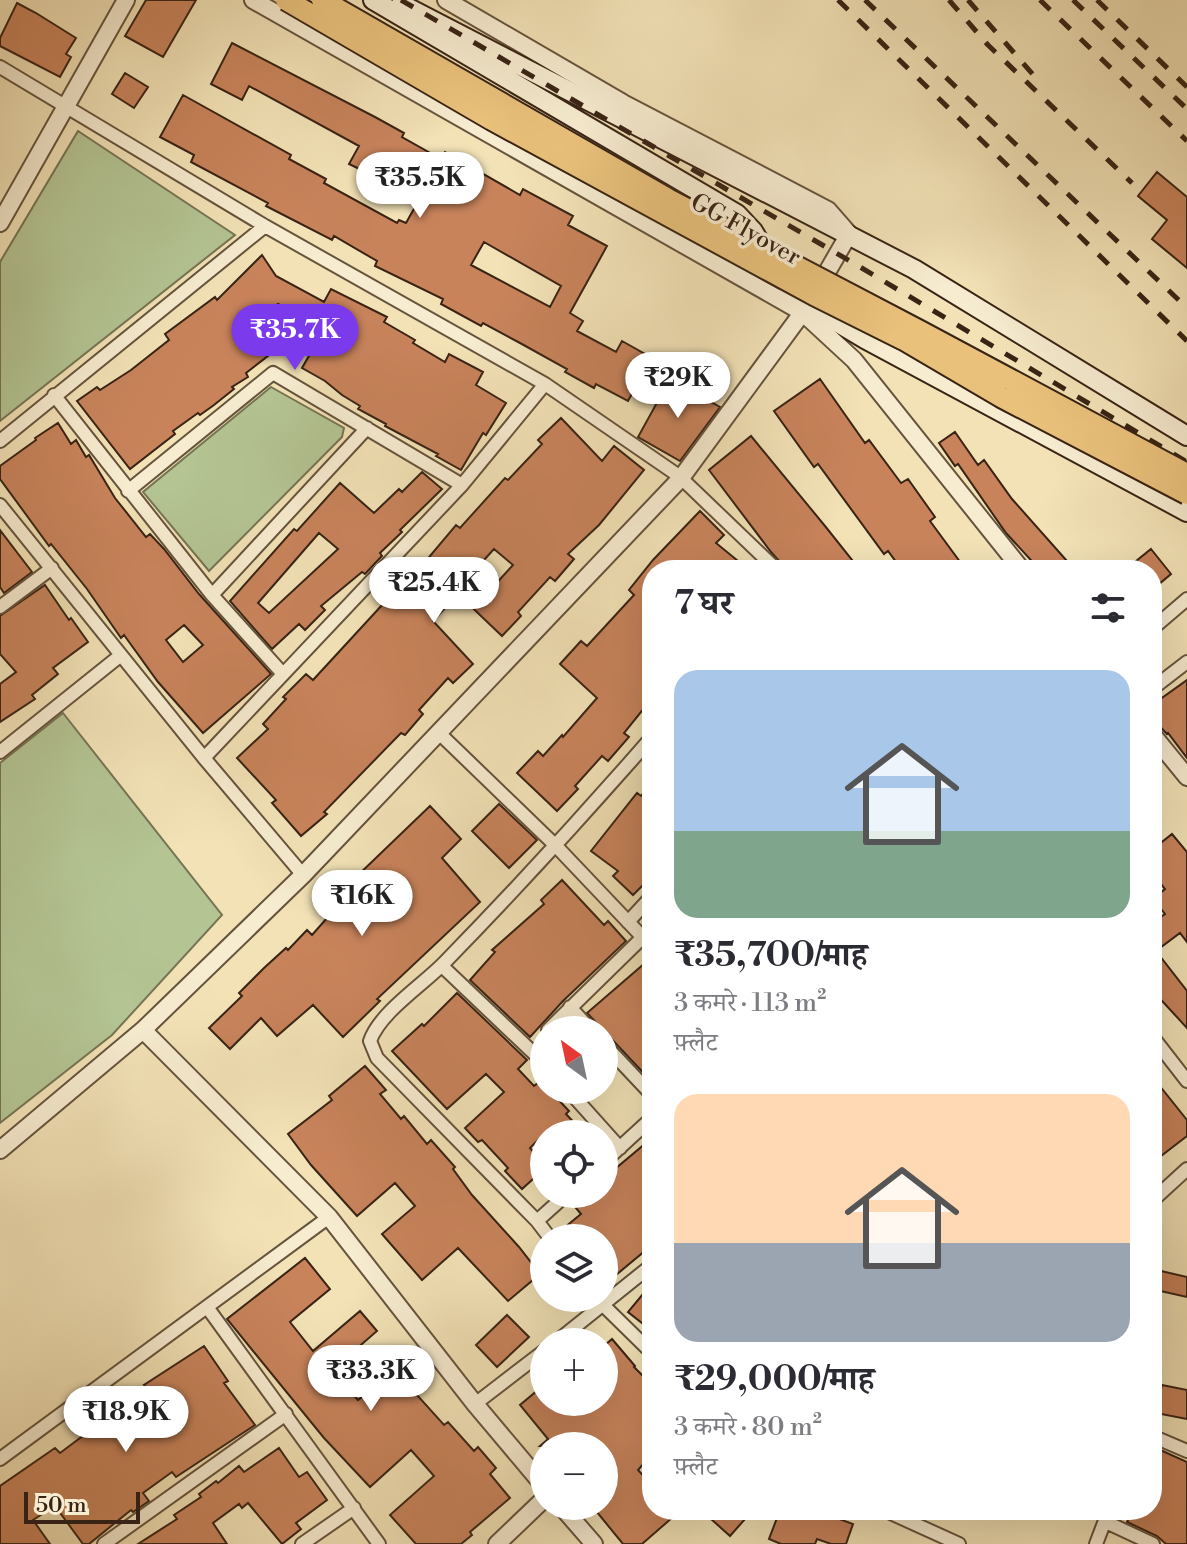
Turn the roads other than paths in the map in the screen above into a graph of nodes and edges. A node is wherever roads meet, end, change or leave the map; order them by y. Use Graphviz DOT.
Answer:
graph roads {
  1 [pos="126,0"];
  2 [pos="253,0"];
  3 [pos="286,0"];
  4 [pos="322,0"];
  5 [pos="373,0"];
  6 [pos="394,0"];
  7 [pos="446,0"];
  8 [pos="0,67"];
  9 [pos="67,105"];
  10 [pos="2,217"];
  11 [pos="265,226"];
  12 [pos="849,234"];
  13 [pos="805,308"];
  14 [pos="545,384"];
  15 [pos="54,395"];
  16 [pos="367,428"];
  17 [pos="1187,436"];
  18 [pos="0,441"];
  19 [pos="1187,474"];
  20 [pos="681,478"];
  21 [pos="462,485"];
  22 [pos="128,491"];
  23 [pos="1187,494"];
  24 [pos="0,505"];
  25 [pos="1187,512"];
  26 [pos="767,560"];
  27 [pos="1014,560"];
  28 [pos="52,568"];
  29 [pos="212,595"];
  30 [pos="1187,599"];
  31 [pos="0,607"];
  32 [pos="1162,620"];
  33 [pos="121,655"];
  34 [pos="1187,662"];
  35 [pos="283,674"];
  36 [pos="1162,681"];
  37 [pos="439,733"];
  38 [pos="1162,746"];
  39 [pos="642,748"];
  40 [pos="0,752"];
  41 [pos="204,758"];
  42 [pos="1187,777"];
  43 [pos="556,846"];
  44 [pos="303,875"];
  45 [pos="642,907"];
  46 [pos="628,922"];
  47 [pos="642,936"];
  48 [pos="642,947"];
  49 [pos="442,966"];
  50 [pos="570,1007"];
  51 [pos="561,1016"];
  52 [pos="578,1016"];
  53 [pos="143,1030"];
  54 [pos="530,1047"];
  55 [pos="1162,1049"];
  56 [pos="618,1059"];
  57 [pos="1187,1081"];
  58 [pos="642,1084"];
  59 [pos="581,1104"];
  60 [pos="642,1127"];
  61 [pos="620,1148"];
  62 [pos="0,1150"];
  63 [pos="1187,1169"];
  64 [pos="1162,1192"];
  65 [pos="551,1208"];
  66 [pos="329,1217"];
  67 [pos="537,1221"];
  68 [pos="539,1224"];
  69 [pos="642,1272"];
  70 [pos="618,1289"];
  71 [pos="207,1307"];
  72 [pos="588,1312"];
  73 [pos="609,1312"];
  74 [pos="571,1328"];
  75 [pos="642,1343"];
  76 [pos="530,1362"];
  77 [pos="475,1404"];
  78 [pos="286,1414"];
  79 [pos="1162,1440"];
  80 [pos="1187,1451"];
  81 [pos="0,1459"];
  82 [pos="530,1469"];
  83 [pos="354,1508"];
  84 [pos="530,1515"];
  85 [pos="573,1520"];
  86 [pos="909,1520"];
  87 [pos="1106,1520"];
  88 [pos="1114,1520"];
  89 [pos="508,1540"];
  90 [pos="104,1544"];
  91 [pos="302,1544"];
  92 [pos="379,1544"];
  93 [pos="594,1544"];
  94 [pos="959,1544"];
  95 [pos="1096,1544"];
  96 [pos="1153,1544"];
  1 -- 9 [label="street"];
  2 -- 13 [label="street"];
  3 -- 23 [label="main road, GG Flyover, bridge"];
  4 -- 19 [label="main road, GG Flyover, bridge"];
  5 -- 13 [label="main road"];
  6 -- 12 [label="main road"];
  7 -- 12 [label="street"];
  8 -- 9 [label="street"];
  9 -- 10 [label="street"];
  9 -- 11 [label="street"];
  11 -- 14 [label="street"];
  11 -- 15 [label="street"];
  12 -- 13 [label="street"];
  12 -- 17 [label="main road"];
  13 -- 20 [label="street"];
  13 -- 25 [label="main road"];
  13 -- 27 [label="street"];
  14 -- 20 [label="street"];
  14 -- 21 [label="street"];
  15 -- 18 [label="street"];
  15 -- 22 [label="street"];
  16 -- 21 [label="street"];
  16 -- 22 [label="street"];
  16 -- 29 [label="street"];
  20 -- 26 [label="street"];
  20 -- 37 [label="street"];
  21 -- 35 [label="street"];
  22 -- 29 [label="street"];
  24 -- 28 [label="street"];
  28 -- 31 [label="street"];
  28 -- 33 [label="street"];
  29 -- 35 [label="street"];
  30 -- 32 [label="street"];
  33 -- 40 [label="street"];
  33 -- 41 [label="street"];
  34 -- 36 [label="street"];
  35 -- 41 [label="street"];
  37 -- 43 [label="street"];
  37 -- 44 [label="street"];
  38 -- 42 [label="street"];
  39 -- 43 [label="street"];
  41 -- 44 [label="street"];
  43 -- 46 [label="street"];
  43 -- 49 [label="street"];
  44 -- 53 [label="street"];
  45 -- 46 [label="street"];
  46 -- 47 [label="street"];
  48 -- 50 [label="street"];
  49 -- 54 [label="street"];
  49 -- 67 [label="street"];
  50 -- 51 [label="street"];
  50 -- 52 [label="street"];
  53 -- 62 [label="street"];
  53 -- 66 [label="street"];
  55 -- 57 [label="street"];
  56 -- 58 [label="street"];
  59 -- 61 [label="street"];
  60 -- 61 [label="street"];
  63 -- 64 [label="street"];
  65 -- 67 [label="street"];
  66 -- 71 [label="street"];
  66 -- 77 [label="street"];
  67 -- 68 [label="street"];
  69 -- 70 [label="street"];
  71 -- 78 [label="street"];
  71 -- 81 [label="street"];
  72 -- 74 [label="street"];
  73 -- 75 [label="street"];
  76 -- 77 [label="street"];
  77 -- 82 [label="street"];
  78 -- 83 [label="street"];
  78 -- 90 [label="street"];
  79 -- 80 [label="street"];
  83 -- 91 [label="street"];
  83 -- 92 [label="street"];
  84 -- 89 [label="street"];
  85 -- 93 [label="street"];
  86 -- 94 [label="street"];
  87 -- 95 [label="street"];
  88 -- 96 [label="street"];
}
